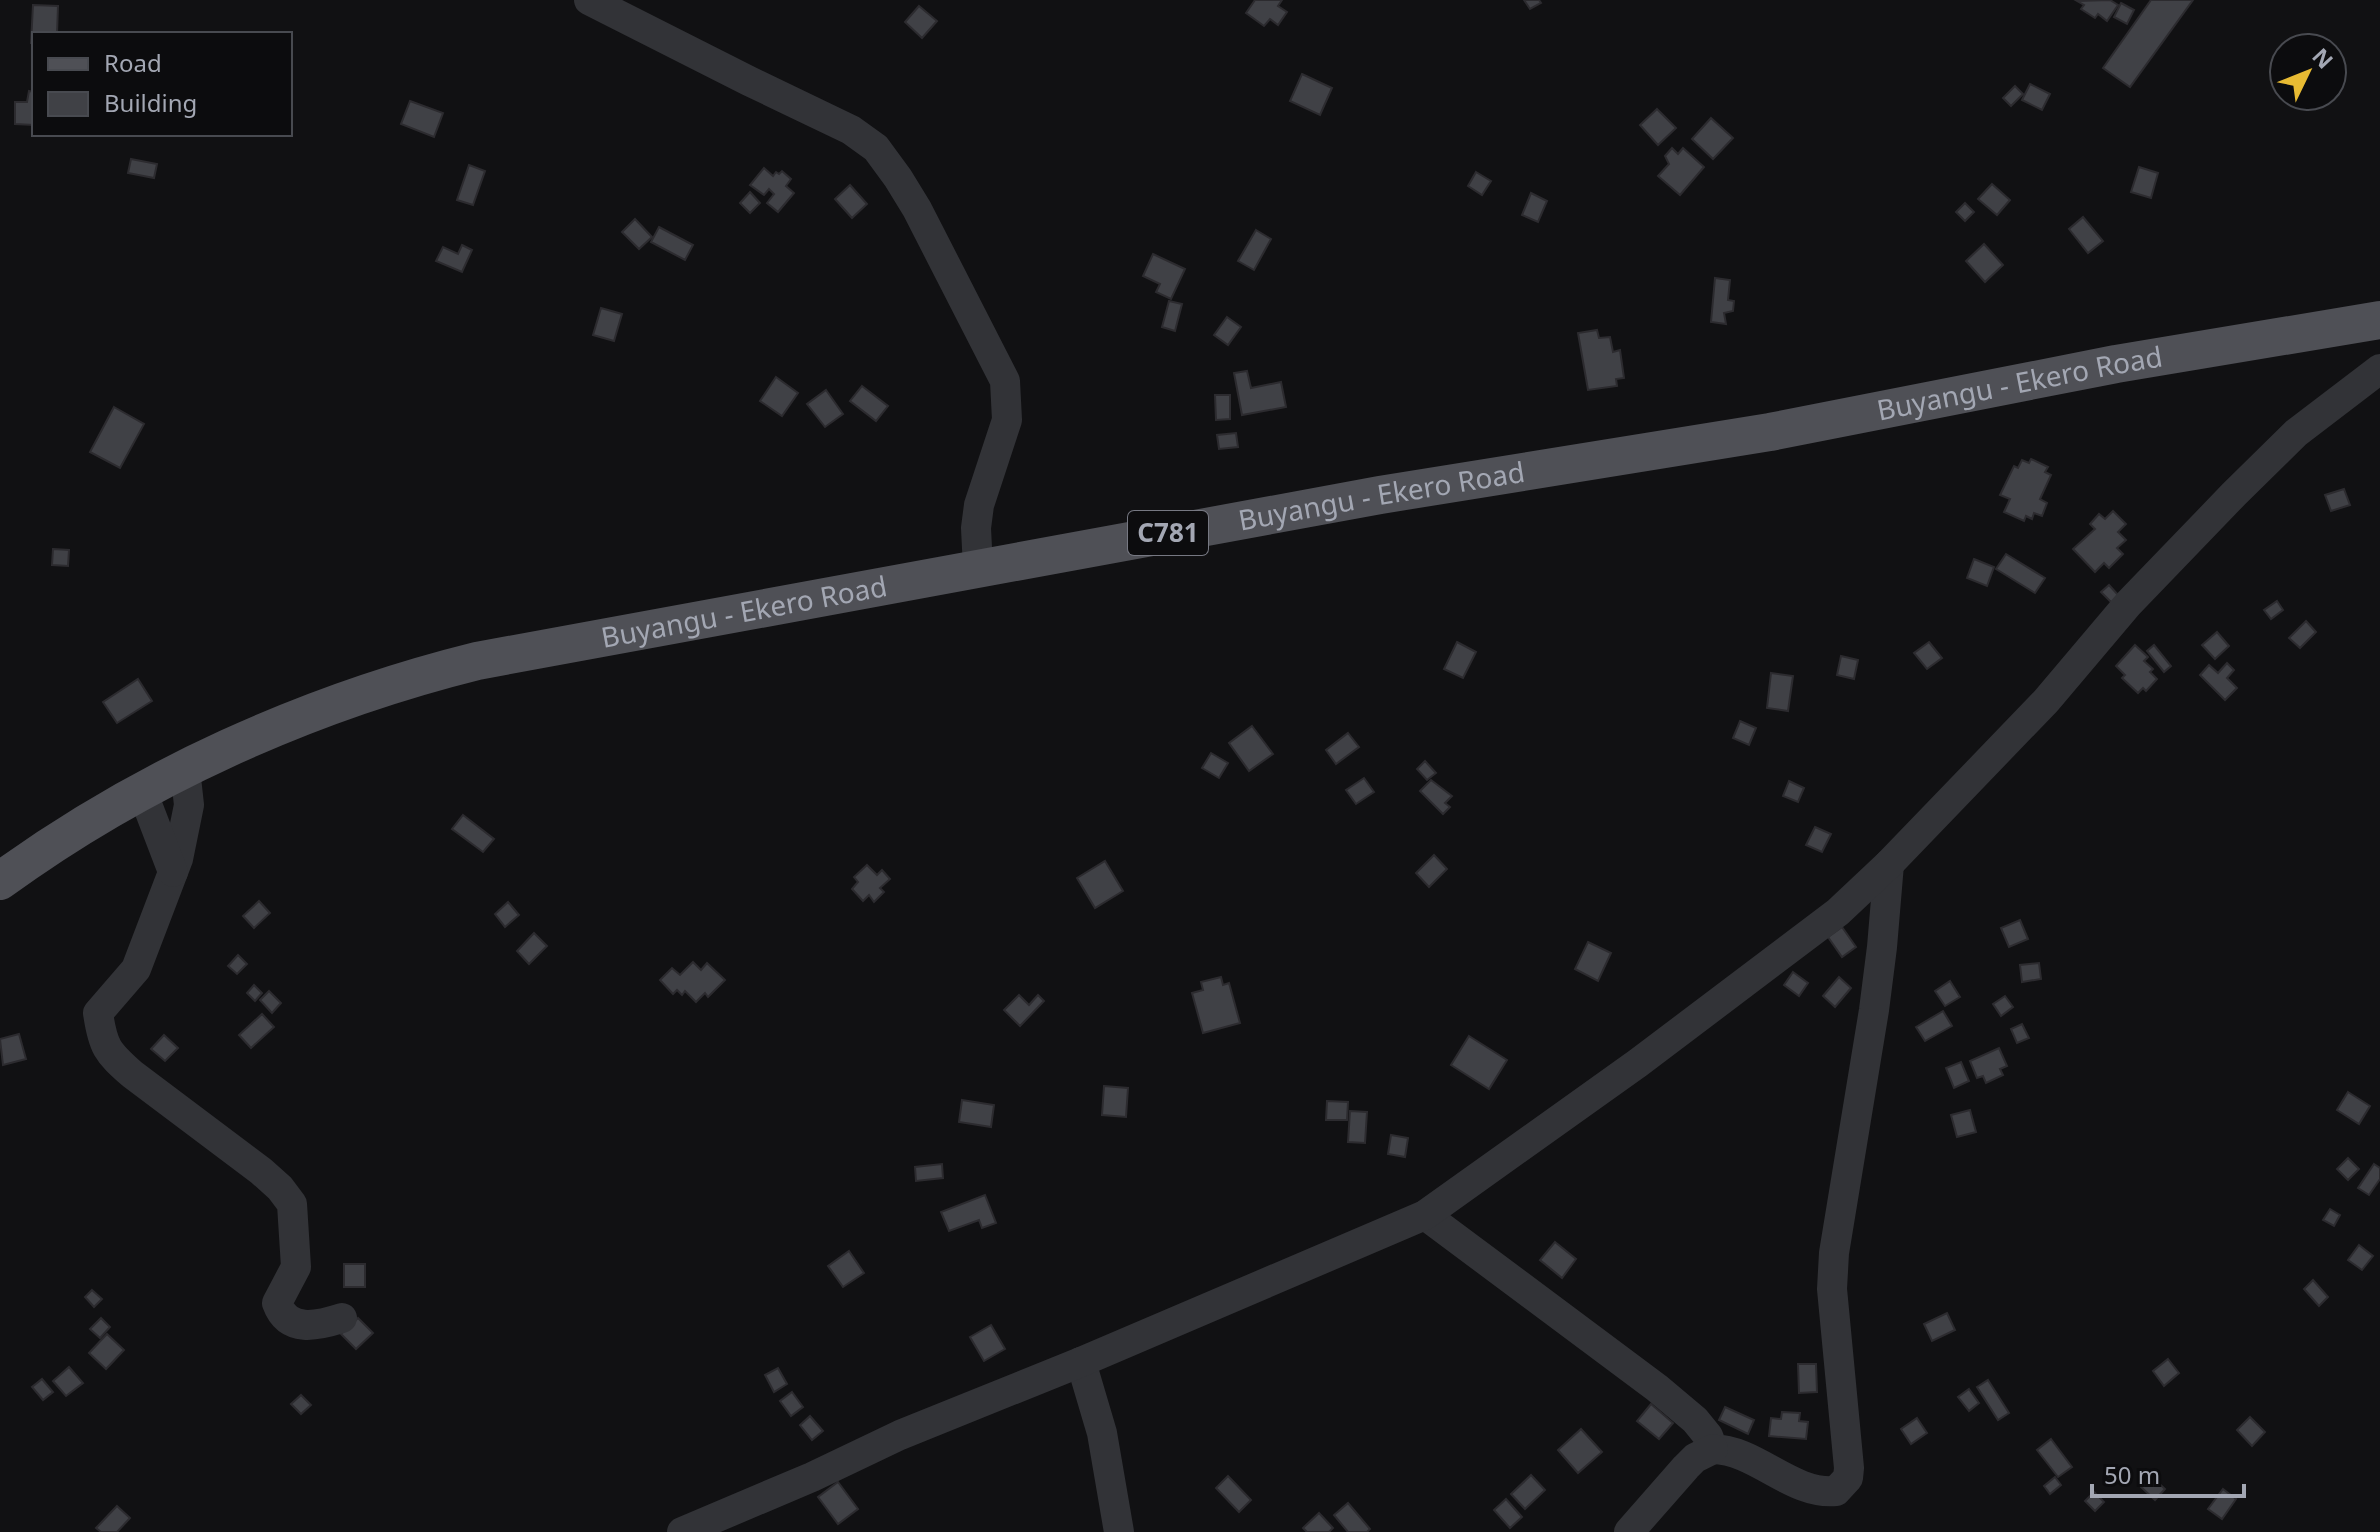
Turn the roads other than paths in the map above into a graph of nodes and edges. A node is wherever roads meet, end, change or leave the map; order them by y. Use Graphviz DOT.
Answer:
graph roads {
  1 [pos="589,0"];
  2 [pos="2380,320"];
  3 [pos="2380,369"];
  4 [pos="978,568"];
  5 [pos="185,769"];
  6 [pos="142,791"];
  7 [pos="1889,864"];
  8 [pos="173,872"];
  9 [pos="0,881"];
  10 [pos="1425,1215"];
  11 [pos="342,1318"];
  12 [pos="1081,1362"];
  13 [pos="1713,1449"];
  14 [pos="682,1532"];
  15 [pos="1119,1532"];
  16 [pos="1629,1532"];
  1 -- 4 [label="street"];
  2 -- 4 [label="main road, Buyangu - Ekero Road / C781"];
  3 -- 7 [label="street"];
  4 -- 5 [label="main road, Buyangu - Ekero Road / C781"];
  5 -- 6 [label="main road, Buyangu - Ekero Road / C781"];
  5 -- 8 [label="street"];
  6 -- 8 [label="street"];
  6 -- 9 [label="main road, Buyangu - Ekero Road / C781"];
  7 -- 10 [label="street"];
  7 -- 13 [label="street"];
  8 -- 11 [label="street"];
  10 -- 12 [label="street"];
  10 -- 13 [label="street"];
  12 -- 14 [label="street"];
  12 -- 15 [label="street"];
  13 -- 16 [label="street"];
}
